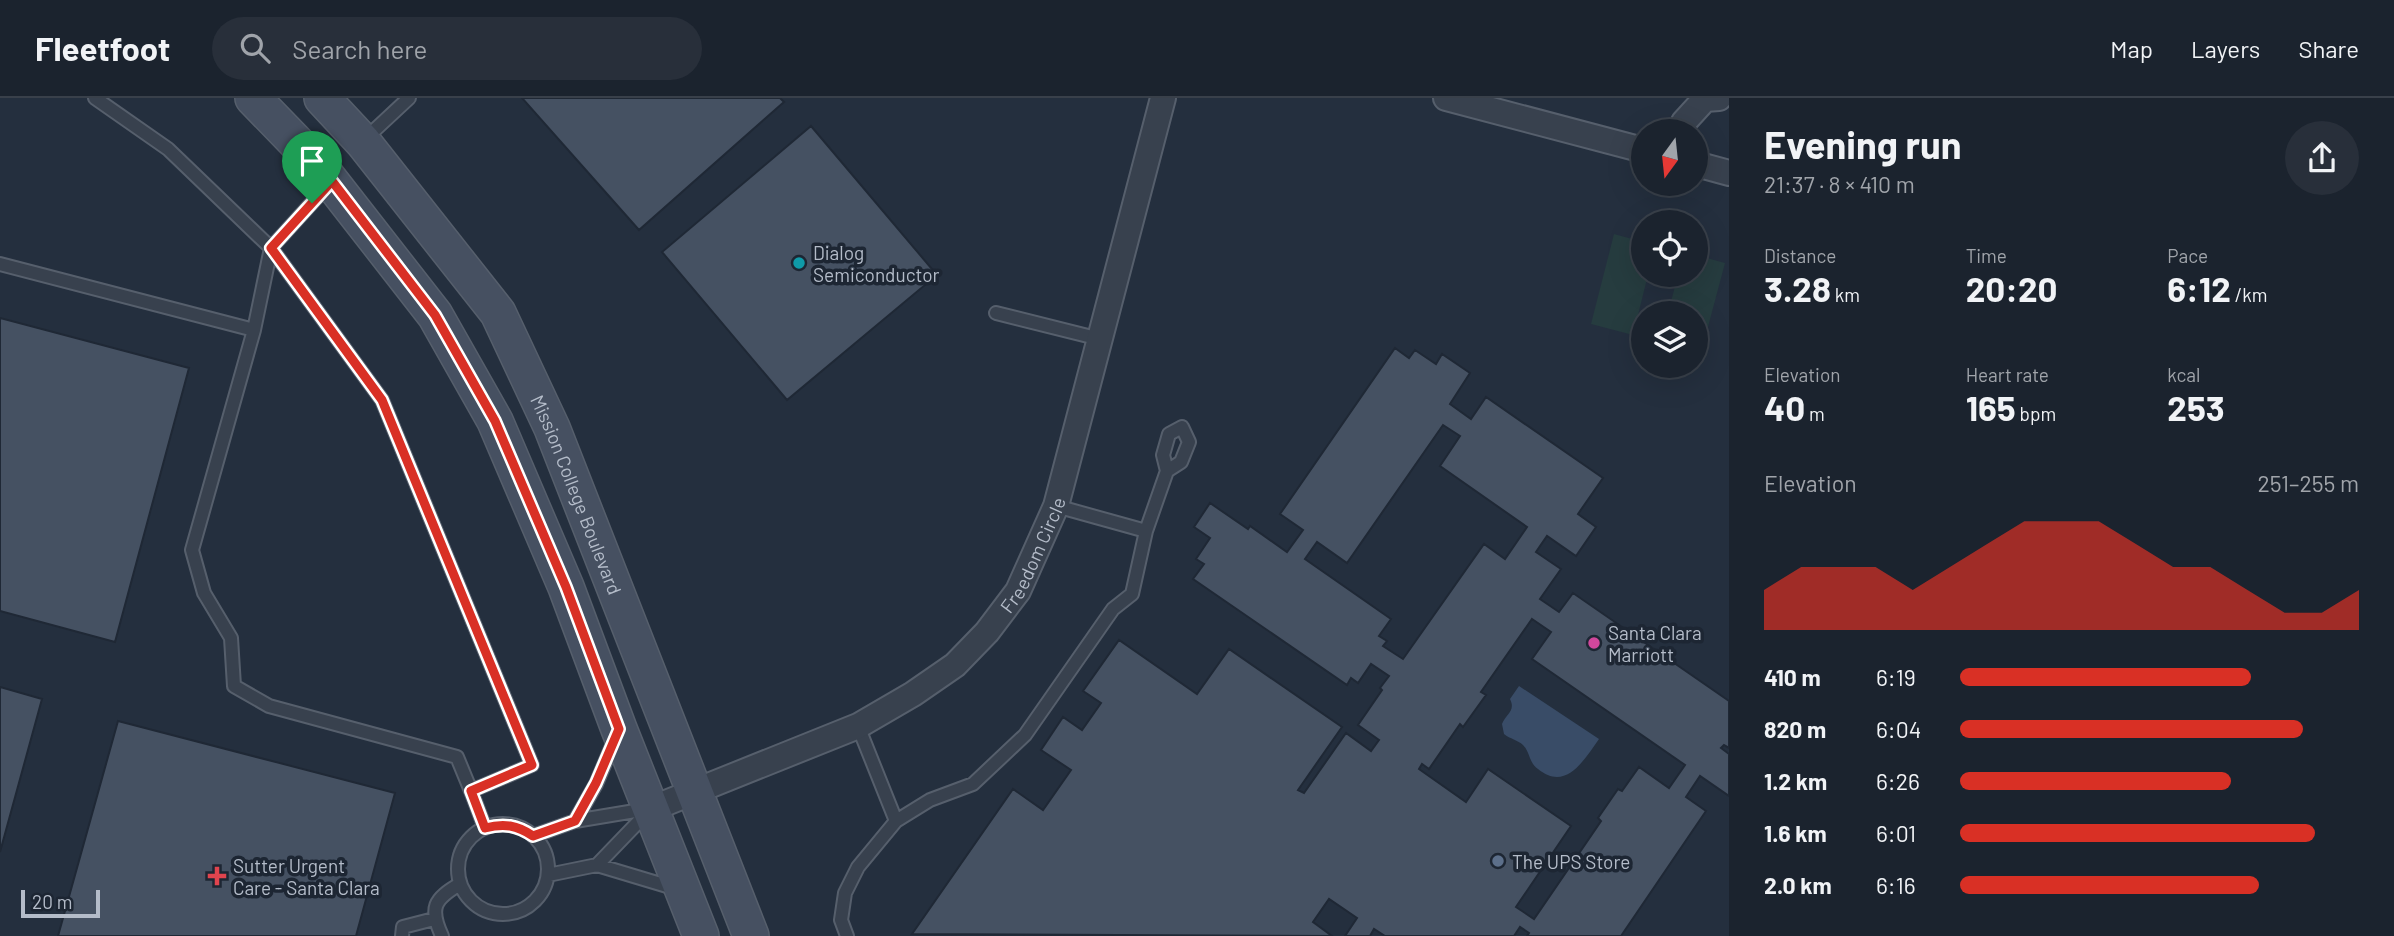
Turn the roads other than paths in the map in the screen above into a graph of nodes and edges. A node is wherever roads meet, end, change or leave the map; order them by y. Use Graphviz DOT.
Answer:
graph roads {
  1 [pos="94,98"];
  2 [pos="253,98"];
  3 [pos="322,98"];
  4 [pos="409,98"];
  5 [pos="1163,98"];
  6 [pos="1446,98"];
  7 [pos="1718,98"];
  8 [pos="1687,119"];
  9 [pos="363,142"];
  10 [pos="1631,147"];
  11 [pos="1708,167"];
  12 [pos="1729,173"];
  13 [pos="332,181"];
  14 [pos="271,248"];
  15 [pos="0,264"];
  16 [pos="996,313"];
  17 [pos="254,330"];
  18 [pos="1100,339"];
  19 [pos="1167,471"];
  20 [pos="1056,506"];
  21 [pos="1146,531"];
  22 [pos="858,726"];
  23 [pos="619,729"];
  24 [pos="471,791"];
  25 [pos="694,791"];
  26 [pos="651,808"];
  27 [pos="575,821"];
  28 [pos="896,821"];
  29 [pos="485,828"];
  30 [pos="533,836"];
  31 [pos="597,865"];
  32 [pos="548,875"];
  33 [pos="460,884"];
  34 [pos="684,892"];
  35 [pos="434,919"];
  36 [pos="402,936"];
  37 [pos="442,936"];
  38 [pos="701,936"];
  39 [pos="751,936"];
  40 [pos="847,936"];
  1 -- 14 [label="lane"];
  2 -- 13 [label="main road"];
  3 -- 9 [label="main road, Mission College Boulevard"];
  4 -- 9 [label="lane"];
  5 -- 18 [label="street, Freedom Circle"];
  6 -- 10 [label="street"];
  7 -- 8 [label="street"];
  9 -- 25 [label="main road, Mission College Boulevard"];
  11 -- 12 [label="street"];
  13 -- 14 [label="lane"];
  13 -- 23 [label="main road"];
  14 -- 17 [label="lane"];
  14 -- 24 [label="lane"];
  15 -- 17 [label="lane"];
  16 -- 18 [label="lane"];
  17 -- 24 [label="lane"];
  18 -- 20 [label="street, Freedom Circle"];
  19 -- 21 [label="lane"];
  20 -- 21 [label="lane"];
  20 -- 22 [label="street, Freedom Circle"];
  21 -- 28 [label="lane"];
  22 -- 25 [label="street, Freedom Circle"];
  22 -- 28 [label="lane"];
  23 -- 26 [label="main road"];
  23 -- 27 [label="lane"];
  24 -- 29 [label="lane"];
  25 -- 26 [label="street, Freedom Circle"];
  25 -- 39 [label="main road, Mission College Boulevard"];
  26 -- 27 [label="lane"];
  26 -- 31 [label="lane"];
  26 -- 34 [label="main road"];
  27 -- 30 [label="lane"];
  28 -- 40 [label="lane"];
  29 -- 30 [label="lane"];
  29 -- 33 [label="lane"];
  30 -- 32 [label="lane"];
  31 -- 32 [label="lane"];
  31 -- 34 [label="lane"];
  32 -- 33 [label="lane"];
  33 -- 35 [label="lane"];
  34 -- 38 [label="main road"];
  35 -- 36 [label="lane"];
  35 -- 37 [label="lane"];
}
